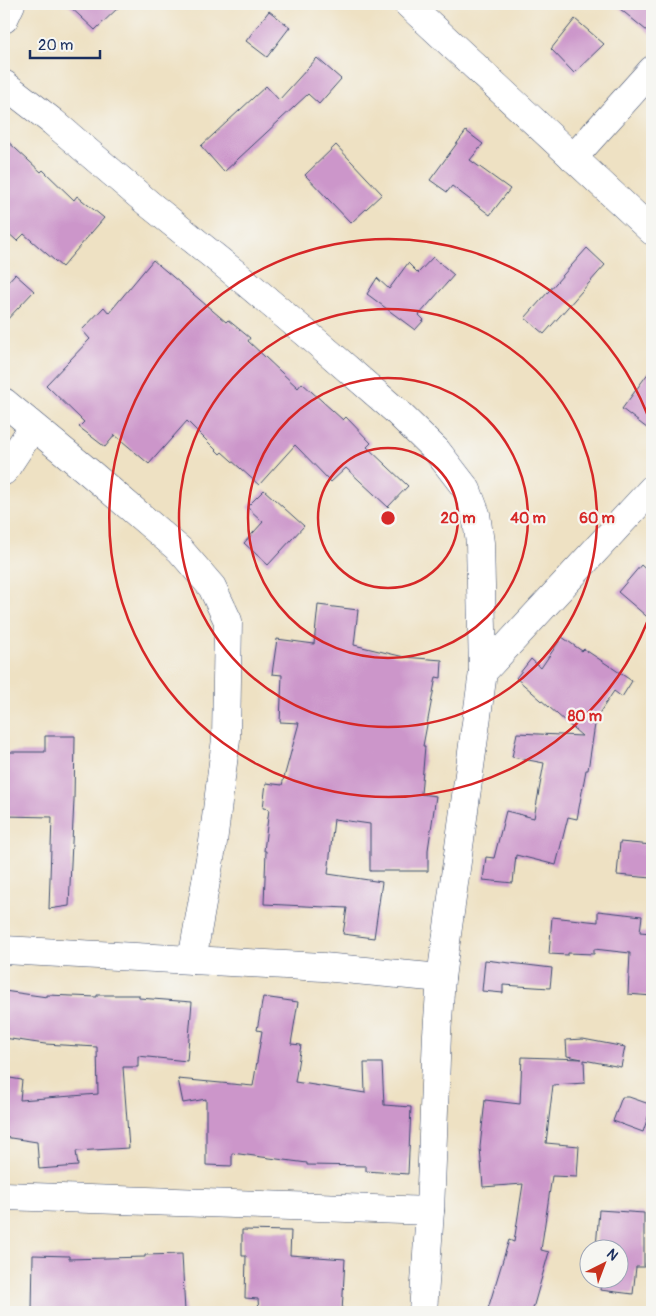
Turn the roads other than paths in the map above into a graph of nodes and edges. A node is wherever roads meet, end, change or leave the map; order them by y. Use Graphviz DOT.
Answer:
graph roads {
  1 [pos="11,4"];
  2 [pos="410,4"];
  3 [pos="4,19"];
  4 [pos="652,70"];
  5 [pos="4,84"];
  6 [pos="573,158"];
  7 [pos="652,231"];
  8 [pos="4,402"];
  9 [pos="33,427"];
  10 [pos="4,471"];
  11 [pos="652,489"];
  12 [pos="483,672"];
  13 [pos="4,950"];
  14 [pos="192,960"];
  15 [pos="441,978"];
  16 [pos="4,1196"];
  17 [pos="430,1211"];
  18 [pos="423,1312"];
  1 -- 3 [label="street"];
  2 -- 6 [label="street"];
  4 -- 6 [label="street"];
  5 -- 12 [label="street"];
  6 -- 7 [label="street"];
  8 -- 9 [label="street"];
  9 -- 10 [label="street"];
  9 -- 14 [label="street"];
  11 -- 12 [label="street"];
  12 -- 15 [label="street"];
  13 -- 14 [label="street"];
  14 -- 15 [label="street"];
  15 -- 17 [label="street"];
  16 -- 17 [label="street"];
  17 -- 18 [label="street"];
}
